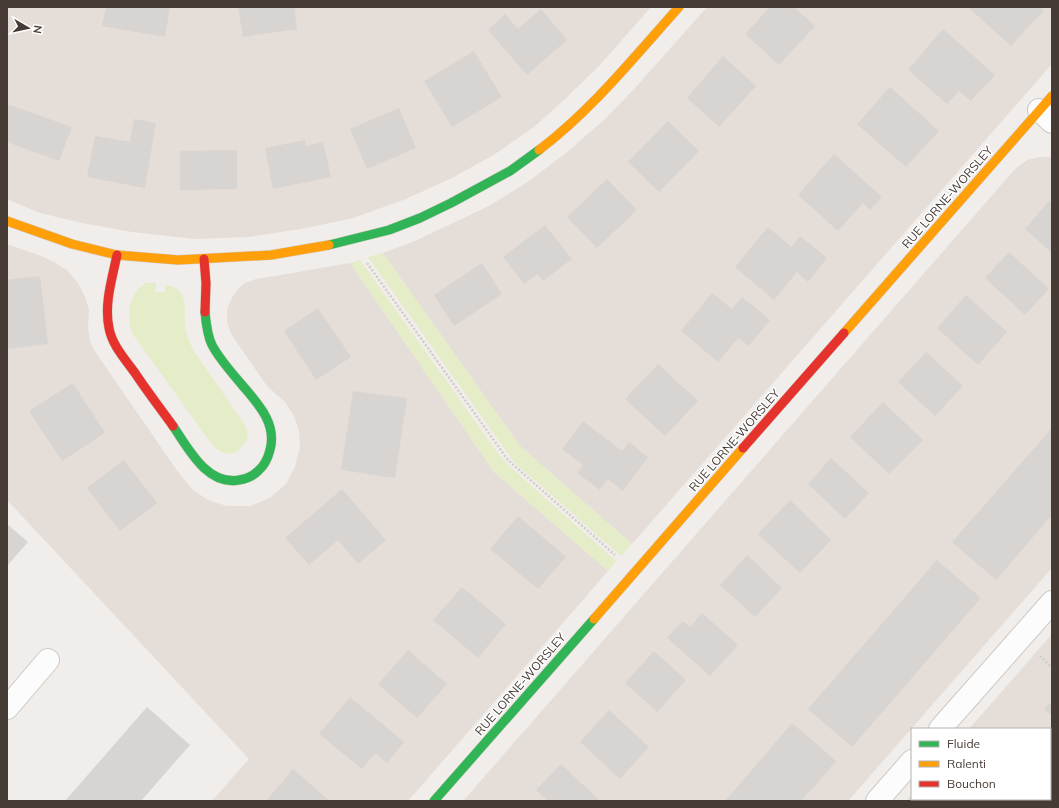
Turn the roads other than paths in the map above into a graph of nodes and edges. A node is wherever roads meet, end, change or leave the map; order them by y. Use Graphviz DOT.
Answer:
graph roads {
  1 [pos="679,7"];
  2 [pos="1048,109"];
  3 [pos="7,221"];
  4 [pos="117,255"];
  5 [pos="204,259"];
  6 [pos="1052,602"];
  7 [pos="48,660"];
  8 [pos="7,708"];
  9 [pos="941,728"];
  10 [pos="911,762"];
  11 [pos="434,801"];
  12 [pos="877,801"];
  1 -- 5 [label="street"];
  2 -- 11 [label="street, RUE LORNE-WORSLEY"];
  3 -- 4 [label="street"];
  4 -- 5 [label="street"];
  4 -- 5 [label="street"];
  6 -- 9 [label="street"];
  7 -- 8 [label="street"];
  10 -- 12 [label="street"];
}
